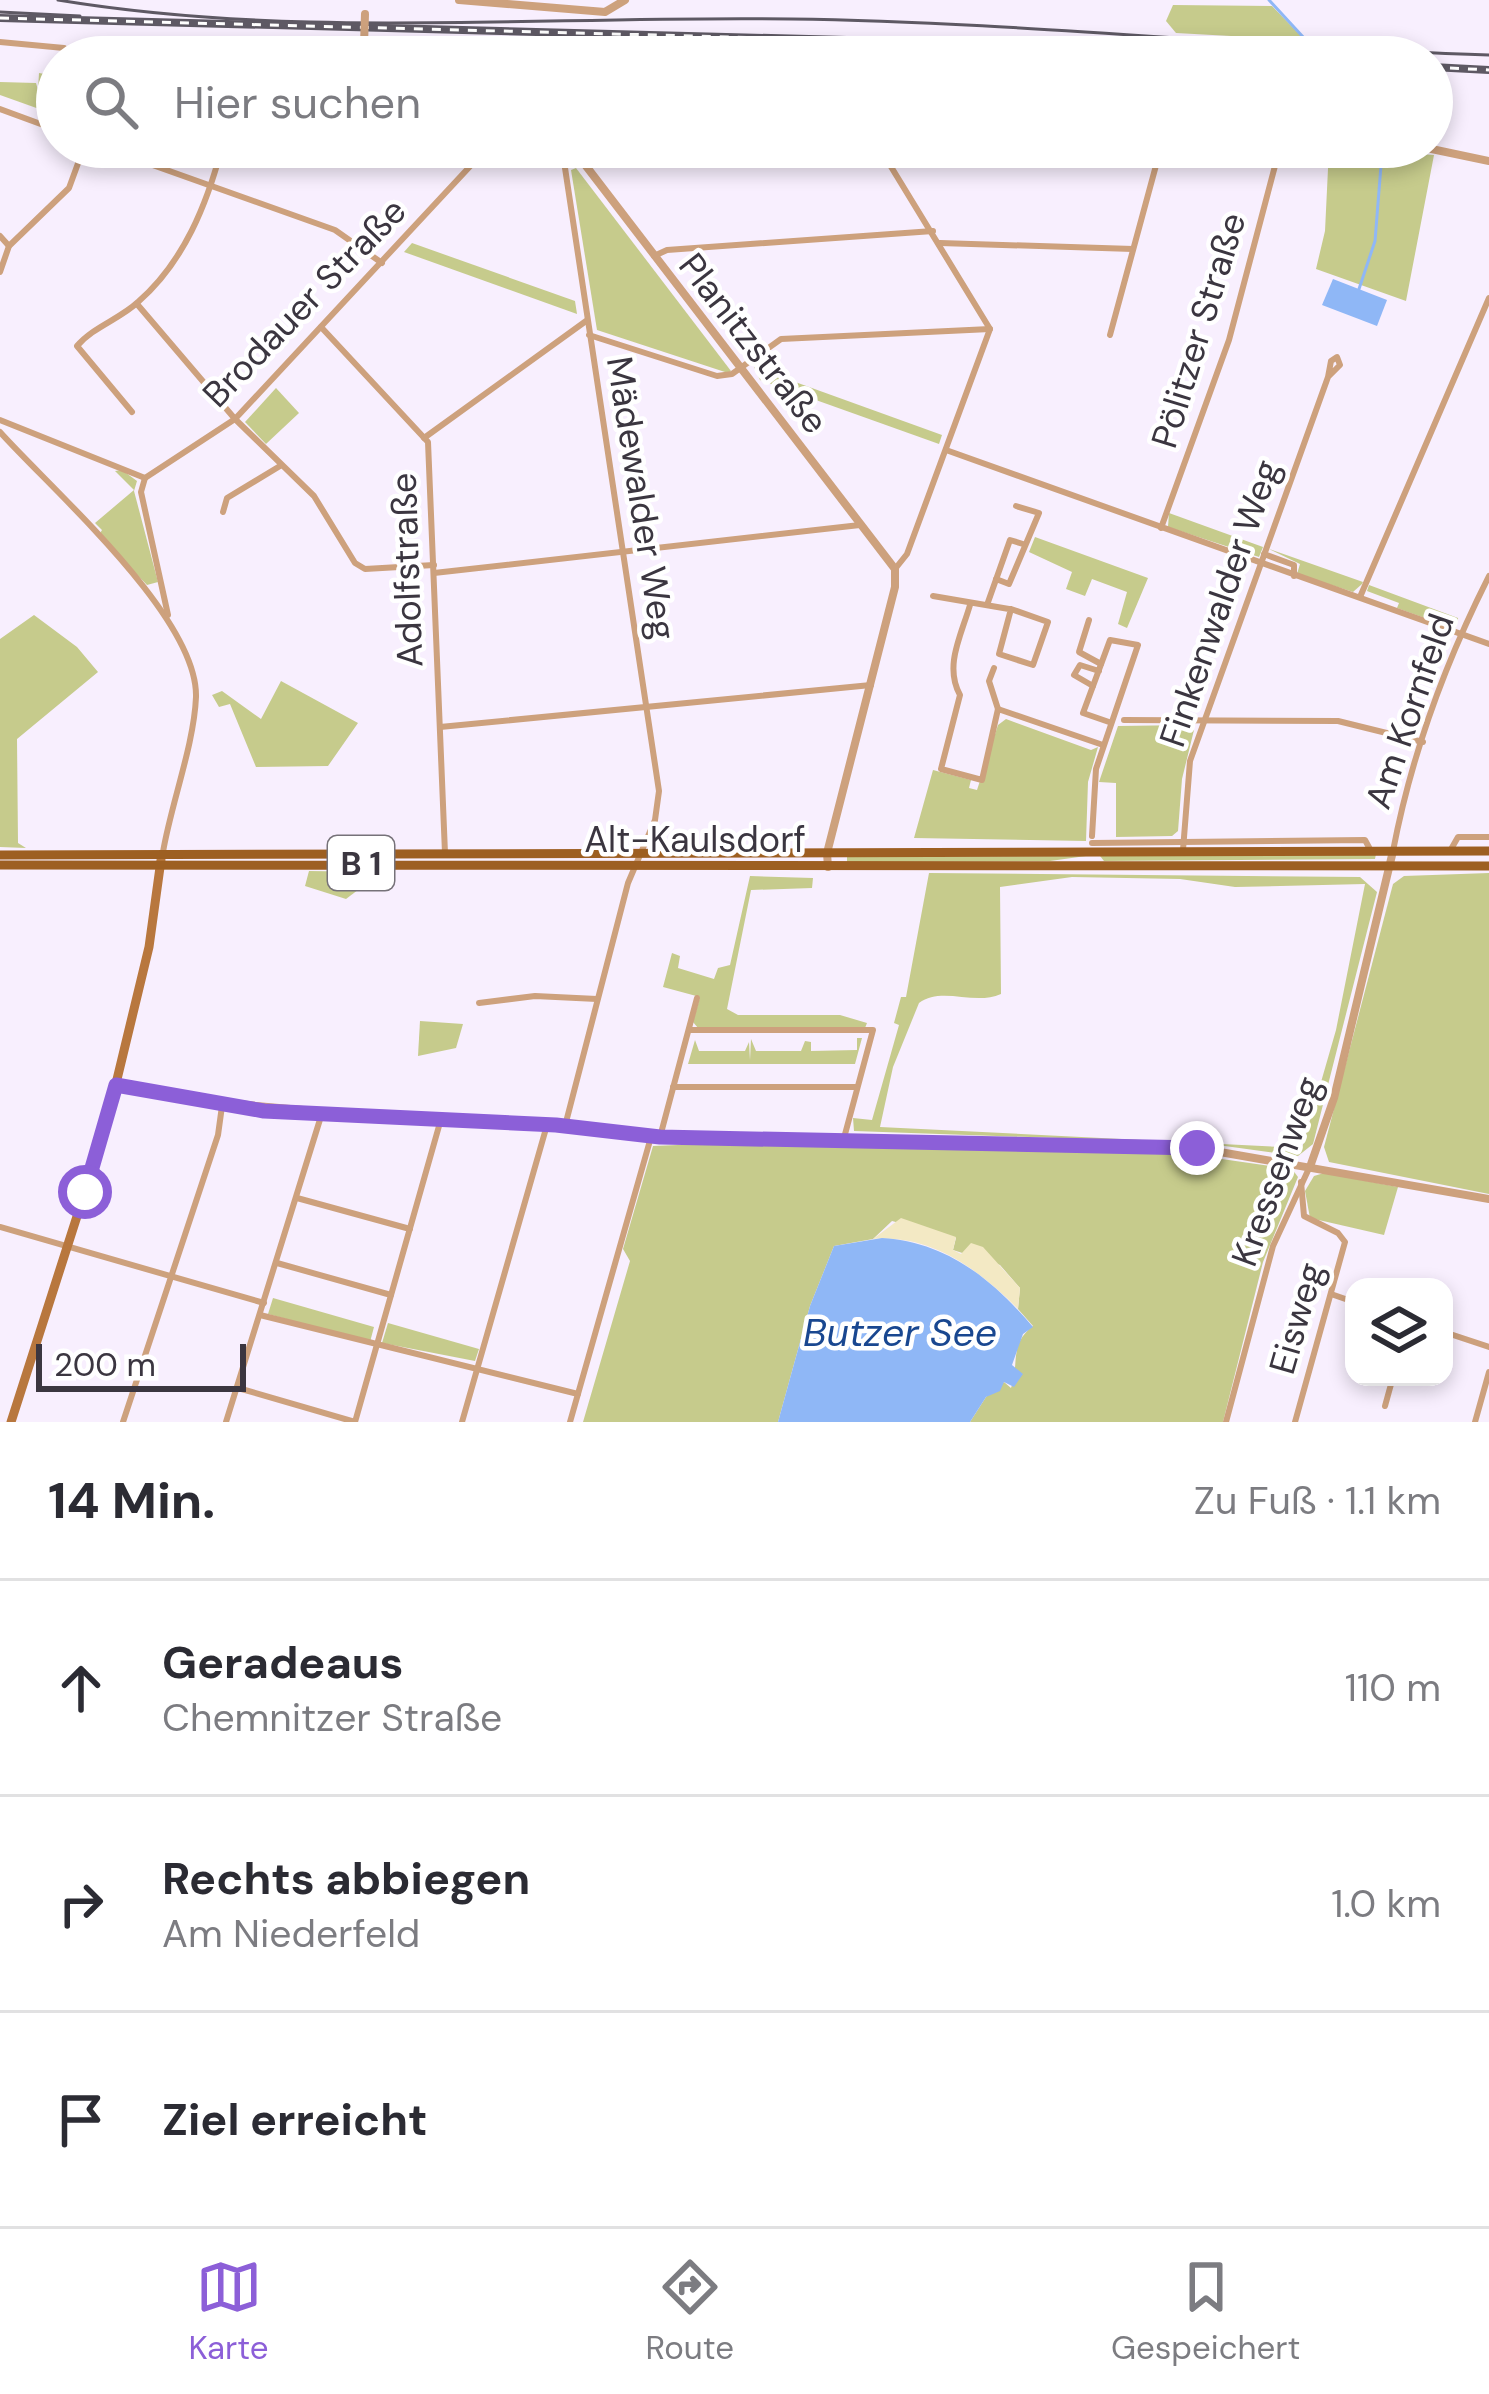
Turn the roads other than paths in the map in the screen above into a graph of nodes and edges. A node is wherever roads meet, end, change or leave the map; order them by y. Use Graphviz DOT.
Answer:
graph roads {
  1 [pos="459,0"];
  2 [pos="625,0"];
  3 [pos="370,1"];
  4 [pos="540,4"];
  5 [pos="364,36"];
  6 [pos="0,42"];
  7 [pos="36,43"];
  8 [pos="0,109"];
  9 [pos="36,121"];
  10 [pos="1453,153"];
  11 [pos="1489,161"];
  12 [pos="75,168"];
  13 [pos="163,168"];
  14 [pos="216,168"];
  15 [pos="469,168"];
  16 [pos="564,168"];
  17 [pos="590,168"];
  18 [pos="892,168"];
  19 [pos="1155,168"];
  20 [pos="1274,168"];
  21 [pos="212,185"];
  22 [pos="933,232"];
  23 [pos="0,236"];
  24 [pos="940,243"];
  25 [pos="9,246"];
  26 [pos="1133,249"];
  27 [pos="654,256"];
  28 [pos="382,262"];
  29 [pos="0,272"];
  30 [pos="1489,298"];
  31 [pos="137,304"];
  32 [pos="586,321"];
  33 [pos="321,327"];
  34 [pos="990,329"];
  35 [pos="589,334"];
  36 [pos="1110,335"];
  37 [pos="740,368"];
  38 [pos="1328,377"];
  39 [pos="132,412"];
  40 [pos="235,419"];
  41 [pos="0,420"];
  42 [pos="0,432"];
  43 [pos="424,438"];
  44 [pos="946,450"];
  45 [pos="280,466"];
  46 [pos="145,478"];
  47 [pos="1016,506"];
  48 [pos="223,512"];
  49 [pos="860,525"];
  50 [pos="1161,528"];
  51 [pos="1023,544"];
  52 [pos="622,554"];
  53 [pos="1264,554"];
  54 [pos="1260,565"];
  55 [pos="434,569"];
  56 [pos="895,569"];
  57 [pos="1294,576"];
  58 [pos="1489,576"];
  59 [pos="996,579"];
  60 [pos="163,585"];
  61 [pos="151,594"];
  62 [pos="933,596"];
  63 [pos="1360,597"];
  64 [pos="987,604"];
  65 [pos="970,605"];
  66 [pos="1012,609"];
  67 [pos="168,617"];
  68 [pos="1089,620"];
  69 [pos="1461,634"];
  70 [pos="1489,644"];
  71 [pos="999,653"];
  72 [pos="1100,668"];
  73 [pos="871,685"];
  74 [pos="1093,686"];
  75 [pos="647,706"];
  76 [pos="998,709"];
  77 [pos="1124,720"];
  78 [pos="1203,720"];
  79 [pos="1111,723"];
  80 [pos="440,728"];
  81 [pos="1423,742"];
  82 [pos="1103,745"];
  83 [pos="1489,837"];
  84 [pos="1183,846"];
  85 [pos="1393,850"];
  86 [pos="1450,851"];
  87 [pos="1489,851"];
  88 [pos="445,853"];
  89 [pos="639,853"];
  90 [pos="827,853"];
  91 [pos="0,855"];
  92 [pos="162,858"];
  93 [pos="0,865"];
  94 [pos="828,866"];
  95 [pos="1390,866"];
  96 [pos="1489,866"];
  97 [pos="633,868"];
  98 [pos="697,998"];
  99 [pos="598,999"];
  100 [pos="479,1004"];
  101 [pos="689,1030"];
  102 [pos="116,1085"];
  103 [pos="856,1087"];
  104 [pos="673,1088"];
  105 [pos="222,1106"];
  106 [pos="322,1113"];
  107 [pos="441,1119"];
  108 [pos="547,1125"];
  109 [pos="565,1126"];
  110 [pos="656,1136"];
  111 [pos="844,1138"];
  112 [pos="1311,1164"];
  113 [pos="1301,1181"];
  114 [pos="298,1198"];
  115 [pos="1489,1199"];
  116 [pos="0,1227"];
  117 [pos="410,1229"];
  118 [pos="68,1247"];
  119 [pos="277,1263"];
  120 [pos="169,1276"];
  121 [pos="1331,1294"];
  122 [pos="391,1295"];
  123 [pos="1345,1299"];
  124 [pos="264,1303"];
  125 [pos="260,1315"];
  126 [pos="1453,1335"];
  127 [pos="376,1346"];
  128 [pos="1489,1347"];
  129 [pos="478,1367"];
  130 [pos="1489,1372"];
  131 [pos="1391,1386"];
  132 [pos="237,1388"];
  133 [pos="578,1394"];
  134 [pos="1385,1406"];
  135 [pos="11,1422"];
  136 [pos="123,1422"];
  137 [pos="226,1422"];
  138 [pos="355,1422"];
  139 [pos="462,1422"];
  140 [pos="569,1422"];
  141 [pos="1226,1422"];
  142 [pos="1294,1422"];
  143 [pos="1475,1422"];
  1 -- 4 [label="street"];
  2 -- 4 [label="street"];
  3 -- 5 [label="street, bridge"];
  6 -- 7 [label="street"];
  8 -- 9 [label="street"];
  10 -- 11 [label="street"];
  12 -- 25 [label="street"];
  13 -- 21 [label="street"];
  14 -- 21 [label="street"];
  15 -- 28 [label="street, Brodauer Straße"];
  16 -- 32 [label="street, Mädewalder Weg"];
  17 -- 27 [label="street, Planitzstraße"];
  18 -- 22 [label="street"];
  19 -- 26 [label="street"];
  20 -- 50 [label="street, Pölitzer Straße"];
  21 -- 28 [label="street"];
  21 -- 31 [label="street"];
  22 -- 24 [label="street"];
  22 -- 27 [label="street"];
  23 -- 25 [label="street"];
  24 -- 26 [label="street"];
  24 -- 34 [label="street"];
  25 -- 29 [label="street"];
  26 -- 36 [label="street"];
  27 -- 37 [label="street, Planitzstraße"];
  28 -- 33 [label="street, Brodauer Straße"];
  30 -- 63 [label="street"];
  31 -- 39 [label="street"];
  31 -- 40 [label="street"];
  32 -- 35 [label="street, Mädewalder Weg"];
  32 -- 43 [label="street"];
  33 -- 40 [label="street, Brodauer Straße"];
  33 -- 43 [label="street, Adolfstraße"];
  34 -- 37 [label="street"];
  34 -- 44 [label="street"];
  35 -- 37 [label="street"];
  35 -- 52 [label="street, Mädewalder Weg"];
  37 -- 49 [label="street, Planitzstraße"];
  38 -- 53 [label="street, Finkenwalder Weg"];
  40 -- 45 [label="street"];
  40 -- 46 [label="street, Brodauer Straße"];
  41 -- 46 [label="street"];
  42 -- 61 [label="street"];
  43 -- 55 [label="street, Adolfstraße"];
  44 -- 50 [label="street"];
  44 -- 56 [label="street"];
  45 -- 48 [label="street"];
  45 -- 55 [label="street"];
  46 -- 60 [label="street"];
  47 -- 51 [label="street"];
  49 -- 52 [label="street"];
  49 -- 56 [label="street, Planitzstraße"];
  50 -- 54 [label="street"];
  51 -- 59 [label="street"];
  51 -- 59 [label="street"];
  52 -- 55 [label="street"];
  52 -- 75 [label="street, Mädewalder Weg"];
  53 -- 54 [label="street, Finkenwalder Weg"];
  53 -- 57 [label="street"];
  54 -- 57 [label="street"];
  54 -- 78 [label="street, Finkenwalder Weg"];
  55 -- 80 [label="street, Adolfstraße"];
  56 -- 73 [label="street"];
  57 -- 63 [label="street"];
  58 -- 69 [label="street, Am Kornfeld"];
  59 -- 64 [label="street"];
  60 -- 61 [label="street"];
  60 -- 67 [label="street"];
  61 -- 67 [label="street"];
  62 -- 65 [label="street"];
  63 -- 69 [label="street"];
  64 -- 65 [label="street"];
  64 -- 66 [label="street"];
  65 -- 76 [label="street"];
  66 -- 71 [label="street"];
  66 -- 71 [label="street"];
  67 -- 92 [label="street"];
  68 -- 72 [label="street"];
  69 -- 70 [label="street"];
  69 -- 81 [label="street, Am Kornfeld"];
  71 -- 76 [label="street"];
  72 -- 74 [label="street"];
  72 -- 74 [label="street"];
  72 -- 79 [label="street"];
  73 -- 75 [label="street"];
  73 -- 90 [label="street"];
  74 -- 79 [label="street"];
  75 -- 80 [label="street"];
  75 -- 89 [label="street, Mädewalder Weg"];
  76 -- 82 [label="street"];
  77 -- 78 [label="street"];
  78 -- 81 [label="street"];
  78 -- 84 [label="street, Finkenwalder Weg"];
  79 -- 82 [label="street"];
  80 -- 88 [label="street, Adolfstraße"];
  81 -- 85 [label="street, Am Kornfeld"];
  82 -- 84 [label="street, Alt-Kaulsdorf"];
  83 -- 86 [label="street"];
  84 -- 85 [label="main road, Alt-Kaulsdorf / B 1"];
  84 -- 90 [label="main road, Alt-Kaulsdorf / B 1"];
  85 -- 86 [label="main road, B 1"];
  85 -- 95 [label="street, Am Kornfeld"];
  86 -- 87 [label="main road, B 1"];
  88 -- 89 [label="main road, Alt-Kaulsdorf / B 1"];
  88 -- 92 [label="main road, Alt-Kaulsdorf / B 1"];
  89 -- 90 [label="main road, Alt-Kaulsdorf / B 1"];
  89 -- 97 [label="street, Mädewalder Weg"];
  90 -- 94 [label="street"];
  91 -- 92 [label="main road, Alt-Kaulsdorf / B 1"];
  92 -- 93 [label="main road, Alt-Kaulsdorf / B 1"];
  92 -- 97 [label="main road, Alt-Kaulsdorf / B 1"];
  92 -- 102 [label="main road"];
  94 -- 95 [label="main road, Alt-Kaulsdorf / B 1"];
  94 -- 97 [label="main road, Alt-Kaulsdorf / B 1"];
  95 -- 96 [label="main road, B 1"];
  95 -- 112 [label="street, Kressenweg"];
  97 -- 99 [label="street, Mädewalder Weg"];
  98 -- 101 [label="street"];
  99 -- 100 [label="street"];
  99 -- 109 [label="street, Mädewalder Weg"];
  101 -- 103 [label="street"];
  101 -- 104 [label="street"];
  102 -- 105 [label="street"];
  102 -- 118 [label="main road"];
  103 -- 104 [label="street"];
  103 -- 111 [label="street"];
  104 -- 110 [label="street"];
  105 -- 106 [label="street"];
  105 -- 120 [label="street"];
  106 -- 107 [label="street"];
  106 -- 114 [label="street"];
  107 -- 108 [label="street"];
  107 -- 117 [label="street"];
  108 -- 109 [label="street"];
  108 -- 129 [label="street"];
  109 -- 110 [label="street"];
  110 -- 111 [label="street"];
  110 -- 133 [label="street"];
  111 -- 112 [label="street"];
  112 -- 113 [label="street, Kressenweg"];
  112 -- 115 [label="street"];
  113 -- 121 [label="street, Eisweg"];
  113 -- 141 [label="street, Kressenweg"];
  114 -- 117 [label="street"];
  114 -- 119 [label="street"];
  116 -- 118 [label="street"];
  117 -- 122 [label="street"];
  118 -- 120 [label="street"];
  118 -- 135 [label="main road"];
  119 -- 122 [label="street"];
  119 -- 124 [label="street"];
  120 -- 124 [label="street"];
  120 -- 136 [label="street"];
  121 -- 123 [label="street"];
  121 -- 142 [label="street, Eisweg"];
  122 -- 127 [label="street"];
  124 -- 125 [label="street"];
  125 -- 127 [label="street"];
  125 -- 132 [label="street"];
  126 -- 128 [label="street"];
  127 -- 129 [label="street"];
  127 -- 138 [label="street"];
  129 -- 133 [label="street"];
  129 -- 139 [label="street"];
  130 -- 143 [label="street"];
  131 -- 134 [label="street"];
  132 -- 137 [label="street"];
  132 -- 138 [label="street"];
  133 -- 140 [label="street"];
}
